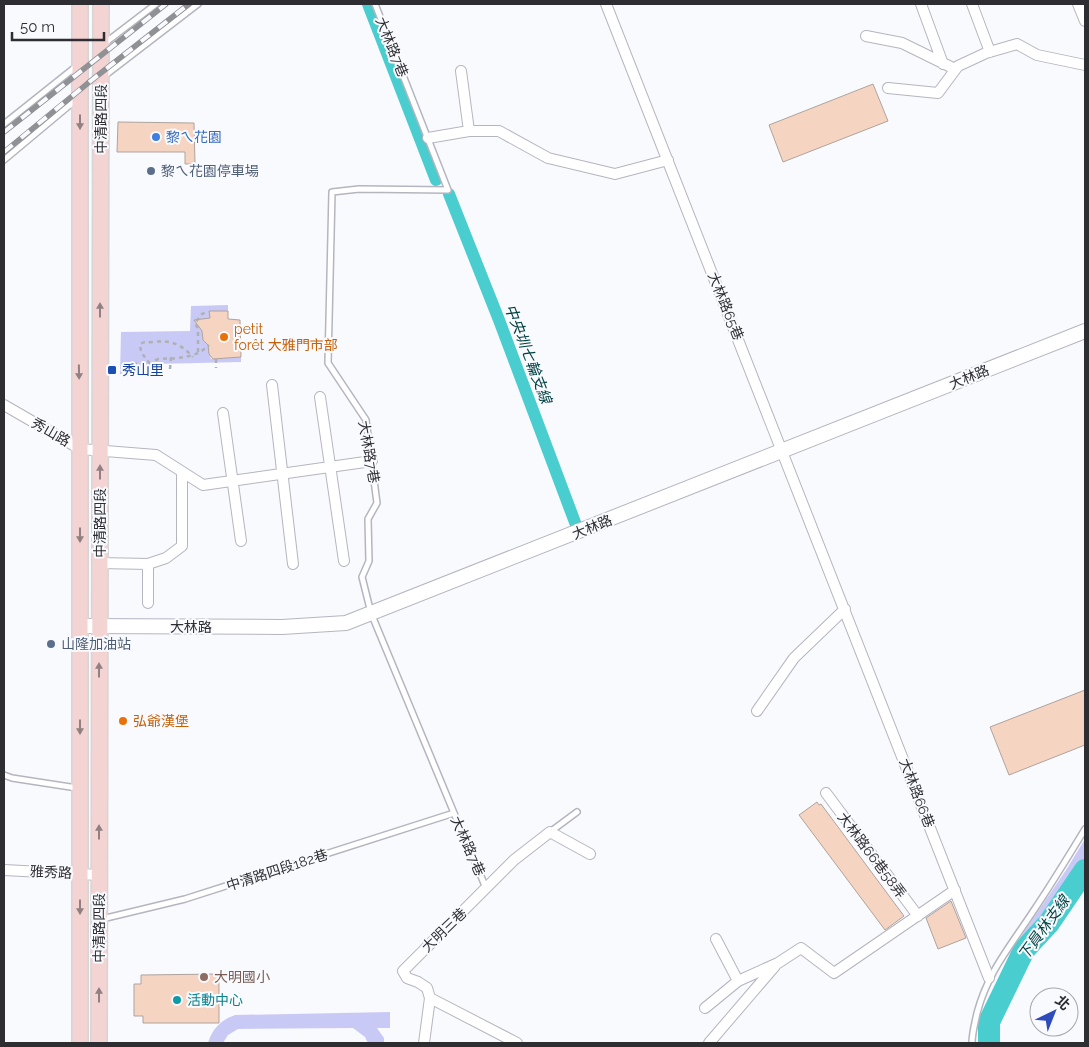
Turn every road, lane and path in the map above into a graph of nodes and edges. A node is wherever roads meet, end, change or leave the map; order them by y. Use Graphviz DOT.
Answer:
graph roads {
  1 [pos="80,4"];
  2 [pos="101,4"];
  3 [pos="156,4"];
  4 [pos="198,4"];
  5 [pos="375,4"];
  6 [pos="606,4"];
  7 [pos="921,4"];
  8 [pos="972,4"];
  9 [pos="1078,4"];
  10 [pos="1085,22"];
  11 [pos="866,36"];
  12 [pos="101,46"];
  13 [pos="990,52"];
  14 [pos="80,63"];
  15 [pos="943,64"];
  16 [pos="1085,65"];
  17 [pos="955,70"];
  18 [pos="461,71"];
  19 [pos="101,79"];
  20 [pos="888,88"];
  21 [pos="80,96"];
  22 [pos="4,124"];
  23 [pos="469,131"];
  24 [pos="428,138"];
  25 [pos="4,160"];
  26 [pos="668,160"];
  27 [pos="207,312"];
  28 [pos="1085,331"];
  29 [pos="209,345"];
  30 [pos="198,352"];
  31 [pos="171,357"];
  32 [pos="192,357"];
  33 [pos="216,359"];
  34 [pos="134,363"];
  35 [pos="150,364"];
  36 [pos="216,368"];
  37 [pos="170,369"];
  38 [pos="272,385"];
  39 [pos="320,397"];
  40 [pos="4,405"];
  41 [pos="223,413"];
  42 [pos="80,449"];
  43 [pos="100,450"];
  44 [pos="783,451"];
  45 [pos="372,461"];
  46 [pos="331,467"];
  47 [pos="182,472"];
  48 [pos="282,474"];
  49 [pos="232,480"];
  50 [pos="241,541"];
  51 [pos="344,561"];
  52 [pos="100,563"];
  53 [pos="148,564"];
  54 [pos="293,564"];
  55 [pos="148,603"];
  56 [pos="845,609"];
  57 [pos="371,613"];
  58 [pos="80,626"];
  59 [pos="100,626"];
  60 [pos="757,711"];
  61 [pos="4,775"];
  62 [pos="80,788"];
  63 [pos="826,794"];
  64 [pos="577,812"];
  65 [pos="454,813"];
  66 [pos="1085,828"];
  67 [pos="550,832"];
  68 [pos="590,854"];
  69 [pos="4,870"];
  70 [pos="80,874"];
  71 [pos="99,875"];
  72 [pos="487,889"];
  73 [pos="955,890"];
  74 [pos="918,916"];
  75 [pos="99,920"];
  76 [pos="716,940"];
  77 [pos="778,963"];
  78 [pos="989,978"];
  79 [pos="738,982"];
  80 [pos="430,998"];
  81 [pos="705,1008"];
  82 [pos="80,1043"];
  83 [pos="99,1043"];
  84 [pos="424,1043"];
  85 [pos="517,1043"];
  86 [pos="709,1043"];
  87 [pos="972,1043"];
  1 -- 14 [label="main road, 中清路四段"];
  2 -- 12 [label="main road, 中清路四段"];
  3 -- 12 [label="lane"];
  4 -- 19 [label="lane"];
  5 -- 24 [label="lane, 大林路7巷"];
  6 -- 26 [label="street, 大林路65巷"];
  7 -- 15 [label="street"];
  8 -- 13 [label="street"];
  9 -- 10 [label="street"];
  11 -- 15 [label="street"];
  12 -- 19 [label="main road, 中清路四段"];
  13 -- 16 [label="street"];
  13 -- 17 [label="street"];
  14 -- 21 [label="main road, 中清路四段"];
  14 -- 22 [label="lane"];
  15 -- 17 [label="street"];
  17 -- 20 [label="street"];
  18 -- 23 [label="street"];
  43 -- 19 [label="main road, 中清路四段, one-way"];
  21 -- 25 [label="lane"];
  21 -- 42 [label="main road, 中清路四段, one-way"];
  23 -- 24 [label="street"];
  23 -- 26 [label="street"];
  24 -- 45 [label="lane, 大林路7巷"];
  26 -- 44 [label="street, 大林路65巷"];
  27 -- 30 [label="path"];
  28 -- 44 [label="street, 大林路"];
  29 -- 30 [label="path"];
  30 -- 32 [label="path"];
  31 -- 32 [label="path"];
  31 -- 35 [label="path"];
  31 -- 37 [label="path"];
  32 -- 35 [label="path"];
  33 -- 36 [label="path"];
  34 -- 35 [label="path"];
  38 -- 48 [label="street"];
  39 -- 46 [label="street"];
  40 -- 42 [label="street, 秀山路"];
  41 -- 49 [label="street"];
  42 -- 43 [label="street, 秀山路"];
  42 -- 58 [label="main road, 中清路四段, one-way"];
  43 -- 47 [label="street, 秀山路"];
  52 -- 43 [label="main road, 中清路四段, one-way"];
  44 -- 56 [label="street, 大林路66巷"];
  44 -- 57 [label="street, 大林路"];
  45 -- 46 [label="street, 秀山路"];
  45 -- 57 [label="lane, 大林路7巷"];
  46 -- 48 [label="street, 秀山路"];
  46 -- 51 [label="street"];
  47 -- 49 [label="street, 秀山路"];
  47 -- 53 [label="street"];
  48 -- 49 [label="street, 秀山路"];
  48 -- 54 [label="street"];
  49 -- 50 [label="street"];
  52 -- 53 [label="street"];
  52 -- 59 [label="main road, 中清路四段"];
  53 -- 55 [label="street"];
  56 -- 60 [label="street"];
  56 -- 73 [label="street, 大林路66巷"];
  57 -- 59 [label="street, 大林路"];
  57 -- 65 [label="lane, 大林路7巷"];
  58 -- 59 [label="street, 大林路"];
  58 -- 62 [label="main road, 中清路四段, one-way"];
  71 -- 59 [label="main road, 中清路四段, one-way"];
  61 -- 62 [label="lane"];
  62 -- 70 [label="main road, 中清路四段"];
  63 -- 74 [label="street, 大林路66巷58弄"];
  64 -- 67 [label="lane, 大明三巷"];
  65 -- 72 [label="lane, 大林路7巷"];
  65 -- 75 [label="lane, 中清路四段182巷"];
  66 -- 78 [label="lane"];
  67 -- 68 [label="street"];
  67 -- 72 [label="street, 大明三巷"];
  69 -- 70 [label="street, 雅秀路"];
  70 -- 71 [label="street, 雅秀路"];
  70 -- 82 [label="main road, 中清路四段, one-way"];
  71 -- 75 [label="main road, 中清路四段"];
  72 -- 80 [label="street, 大明三巷"];
  73 -- 74 [label="street"];
  73 -- 78 [label="street, 大林路66巷"];
  74 -- 77 [label="street"];
  83 -- 75 [label="main road, 中清路四段, one-way"];
  76 -- 79 [label="street"];
  77 -- 79 [label="street"];
  77 -- 86 [label="street"];
  78 -- 87 [label="lane"];
  79 -- 81 [label="street"];
  80 -- 84 [label="street"];
  80 -- 85 [label="street"];
}
